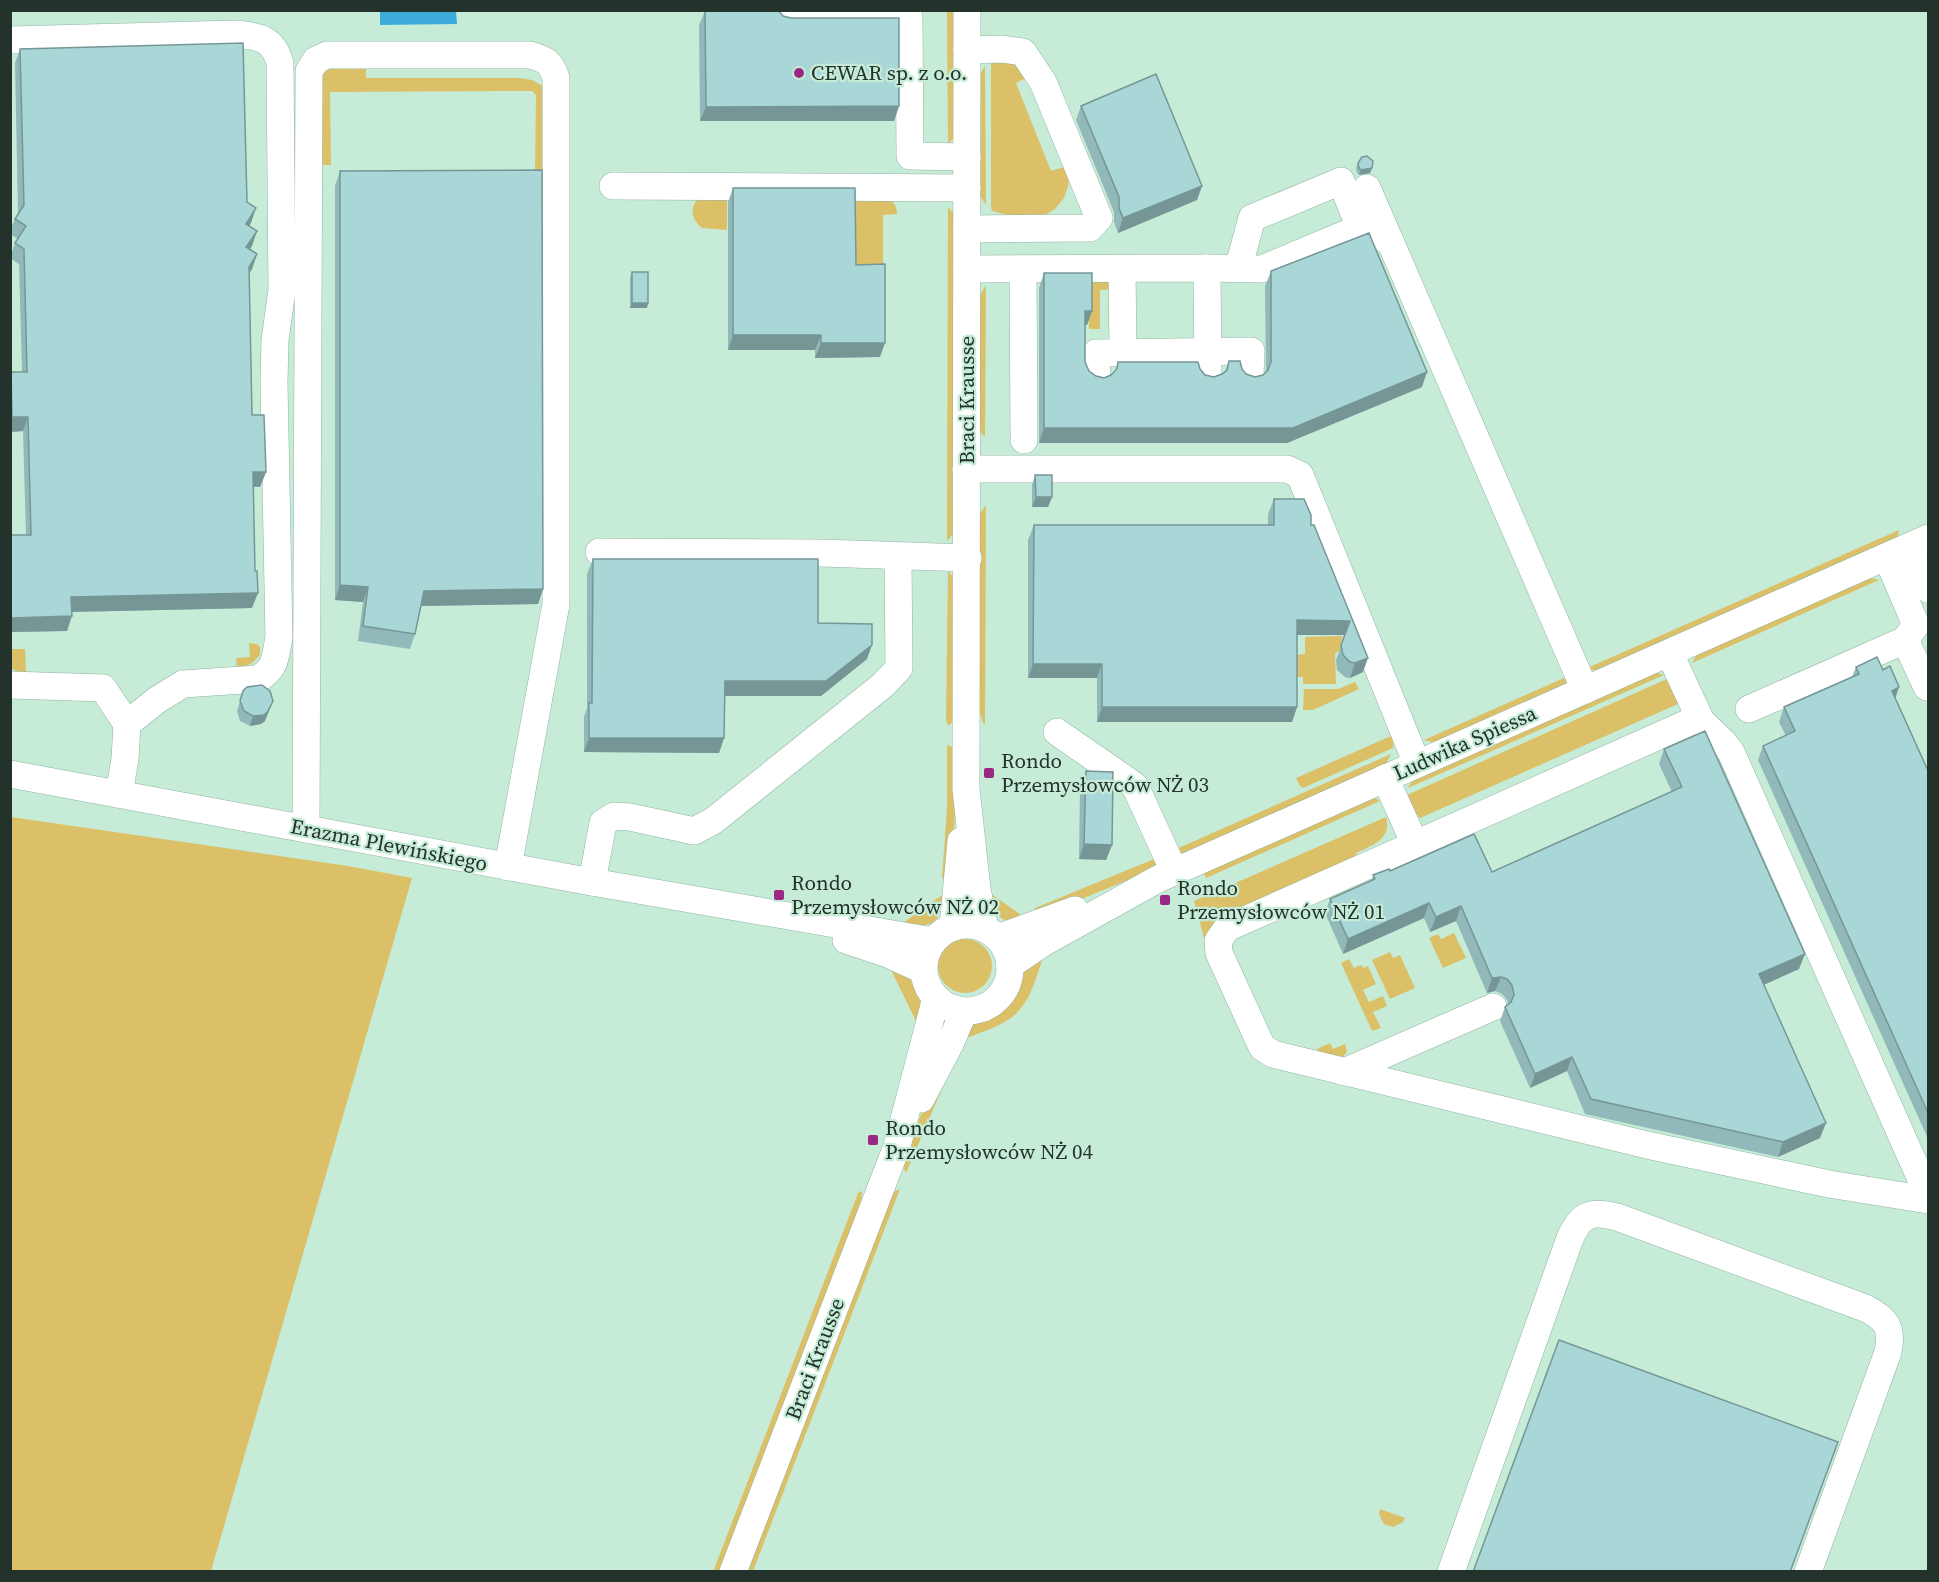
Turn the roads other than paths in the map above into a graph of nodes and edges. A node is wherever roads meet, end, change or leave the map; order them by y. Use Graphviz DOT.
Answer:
graph roads {
  1 [pos="967,10"];
  2 [pos="786,17"];
  3 [pos="10,40"];
  4 [pos="967,50"];
  5 [pos="967,157"];
  6 [pos="613,186"];
  7 [pos="967,188"];
  8 [pos="1367,188"];
  9 [pos="1360,228"];
  10 [pos="967,229"];
  11 [pos="1390,241"];
  12 [pos="1207,268"];
  13 [pos="967,269"];
  14 [pos="1023,269"];
  15 [pos="1122,269"];
  16 [pos="1238,269"];
  17 [pos="1123,352"];
  18 [pos="1208,364"];
  19 [pos="1250,376"];
  20 [pos="1097,377"];
  21 [pos="1024,440"];
  22 [pos="966,469"];
  23 [pos="1908,547"];
  24 [pos="599,552"];
  25 [pos="898,557"];
  26 [pos="968,558"];
  27 [pos="1929,589"];
  28 [pos="1905,639"];
  29 [pos="1670,654"];
  30 [pos="10,685"];
  31 [pos="1927,687"];
  32 [pos="1585,690"];
  33 [pos="1749,709"];
  34 [pos="1699,718"];
  35 [pos="127,724"];
  36 [pos="1057,732"];
  37 [pos="1416,764"];
  38 [pos="10,774"];
  39 [pos="1384,778"];
  40 [pos="966,789"];
  41 [pos="119,794"];
  42 [pos="306,830"];
  43 [pos="1415,844"];
  44 [pos="508,867"];
  45 [pos="1166,875"];
  46 [pos="592,882"];
  47 [pos="768,914"];
  48 [pos="991,933"];
  49 [pos="943,934"];
  50 [pos="1010,965"];
  51 [pos="923,970"];
  52 [pos="936,998"];
  53 [pos="1493,1007"];
  54 [pos="964,1011"];
  55 [pos="1344,1072"];
  56 [pos="897,1146"];
  57 [pos="1929,1197"];
  58 [pos="733,1572"];
  59 [pos="1451,1572"];
  60 [pos="1808,1572"];
  1 -- 4 [label="street, Braci Krausse"];
  2 -- 5 [label="street"];
  3 -- 35 [label="street"];
  4 -- 5 [label="street, Braci Krausse"];
  4 -- 10 [label="street"];
  5 -- 7 [label="street, Braci Krausse"];
  6 -- 7 [label="street"];
  7 -- 10 [label="street, Braci Krausse"];
  8 -- 11 [label="street"];
  9 -- 11 [label="street"];
  9 -- 16 [label="street"];
  9 -- 16 [label="street"];
  10 -- 13 [label="street, Braci Krausse"];
  11 -- 32 [label="street"];
  12 -- 15 [label="street"];
  12 -- 16 [label="street"];
  12 -- 18 [label="street"];
  13 -- 14 [label="street"];
  13 -- 22 [label="street, Braci Krausse"];
  14 -- 15 [label="street"];
  14 -- 21 [label="street"];
  15 -- 17 [label="street"];
  17 -- 18 [label="street"];
  17 -- 20 [label="street"];
  18 -- 19 [label="street"];
  22 -- 26 [label="street, Braci Krausse"];
  22 -- 37 [label="street"];
  23 -- 27 [label="street"];
  23 -- 28 [label="street"];
  23 -- 29 [label="street, Ludwika Spiessa"];
  24 -- 25 [label="street"];
  25 -- 26 [label="street"];
  25 -- 46 [label="street"];
  26 -- 40 [label="street, Braci Krausse"];
  28 -- 31 [label="street"];
  28 -- 33 [label="street"];
  29 -- 32 [label="street, Ludwika Spiessa"];
  29 -- 34 [label="street"];
  30 -- 35 [label="street"];
  32 -- 37 [label="street, Ludwika Spiessa"];
  34 -- 43 [label="street"];
  34 -- 57 [label="street"];
  35 -- 41 [label="street"];
  36 -- 45 [label="street"];
  37 -- 39 [label="street, Ludwika Spiessa"];
  38 -- 41 [label="street, Erazma Plewińskiego"];
  39 -- 43 [label="street"];
  39 -- 45 [label="street, Ludwika Spiessa"];
  40 -- 48 [label="street, Braci Krausse"];
  40 -- 49 [label="street, Braci Krausse"];
  41 -- 42 [label="street, Erazma Plewińskiego"];
  42 -- 44 [label="street, Erazma Plewińskiego"];
  42 -- 44 [label="street"];
  43 -- 55 [label="street"];
  44 -- 46 [label="street, Erazma Plewińskiego"];
  45 -- 48 [label="street"];
  45 -- 50 [label="street, Ludwika Spiessa"];
  46 -- 47 [label="street, Erazma Plewińskiego"];
  47 -- 49 [label="street, Erazma Plewińskiego"];
  47 -- 51 [label="street, Erazma Plewińskiego"];
  48 -- 49 [label="street"];
  48 -- 50 [label="street"];
  49 -- 51 [label="street"];
  50 -- 54 [label="street"];
  51 -- 52 [label="street"];
  52 -- 54 [label="street"];
  52 -- 56 [label="street, Braci Krausse"];
  53 -- 55 [label="street"];
  54 -- 56 [label="street, Braci Krausse"];
  55 -- 57 [label="street"];
  56 -- 58 [label="street, Braci Krausse"];
  59 -- 60 [label="street"];
}
